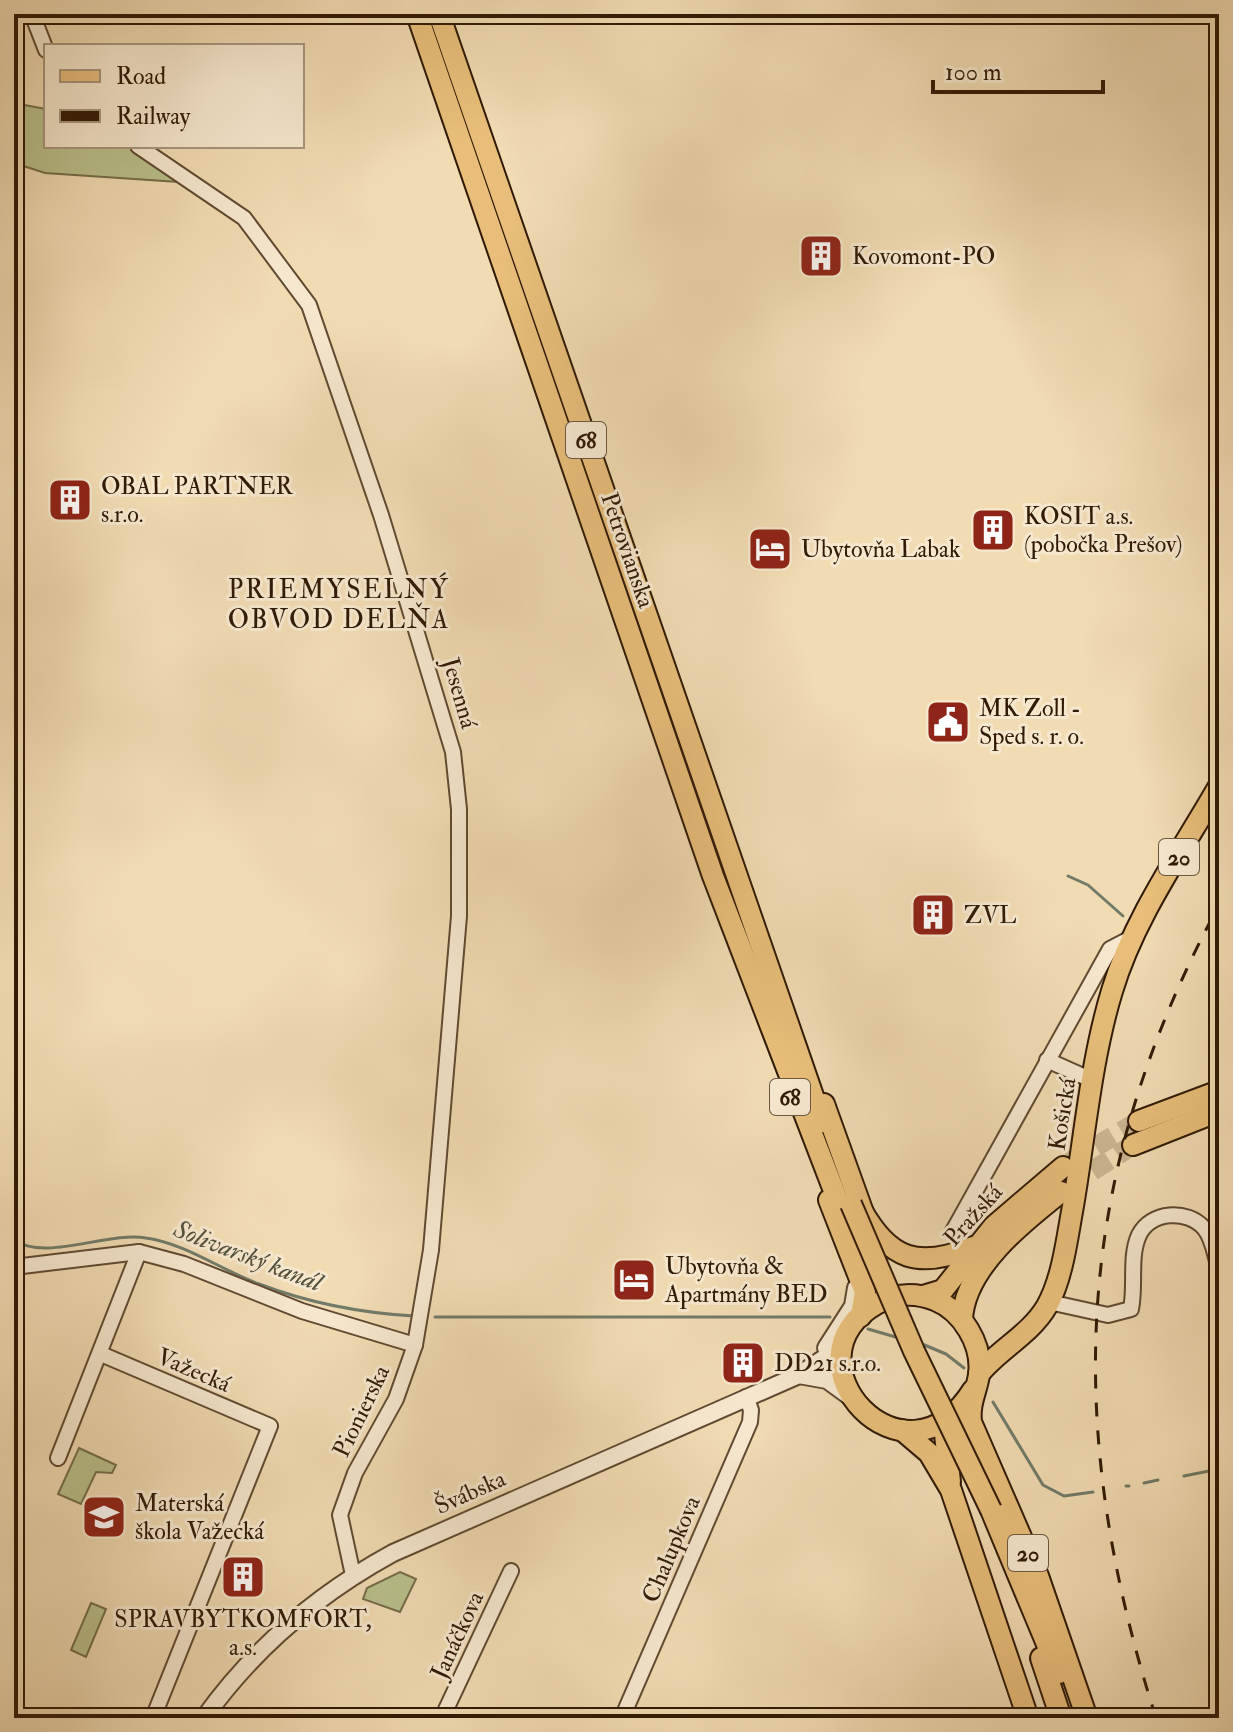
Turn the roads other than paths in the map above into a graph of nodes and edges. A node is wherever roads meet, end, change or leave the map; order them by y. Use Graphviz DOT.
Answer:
graph roads {
  1 [pos="32,14"];
  2 [pos="417,14"];
  3 [pos="439,14"];
  4 [pos="44,45"];
  5 [pos="141,148"];
  6 [pos="1219,786"];
  7 [pos="722,871"];
  8 [pos="1133,937"];
  9 [pos="1047,1060"];
  10 [pos="1094,1081"];
  11 [pos="1219,1091"];
  12 [pos="1219,1111"];
  13 [pos="1139,1121"];
  14 [pos="1133,1145"];
  15 [pos="1063,1167"];
  16 [pos="1061,1192"];
  17 [pos="851,1207"];
  18 [pos="952,1233"];
  19 [pos="974,1247"];
  20 [pos="139,1252"];
  21 [pos="851,1257"];
  22 [pos="14,1267"];
  23 [pos="1219,1269"];
  24 [pos="917,1295"];
  25 [pos="1049,1302"];
  26 [pos="861,1316"];
  27 [pos="964,1323"];
  28 [pos="845,1338"];
  29 [pos="1015,1340"];
  30 [pos="415,1345"];
  31 [pos="101,1354"];
  32 [pos="799,1375"];
  33 [pos="976,1382"];
  34 [pos="849,1396"];
  35 [pos="746,1397"];
  36 [pos="950,1418"];
  37 [pos="902,1430"];
  38 [pos="58,1458"];
  39 [pos="951,1490"];
  40 [pos="985,1512"];
  41 [pos="511,1571"];
  42 [pos="353,1575"];
  43 [pos="153,1718"];
  44 [pos="204,1718"];
  45 [pos="442,1718"];
  46 [pos="622,1718"];
  47 [pos="1028,1718"];
  48 [pos="1061,1718"];
  49 [pos="1075,1718"];
  50 [pos="1087,1718"];
  1 -- 4 [label="street"];
  2 -- 7 [label="main road, Petrovianska / 68"];
  3 -- 7 [label="main road, Petrovianska / 68"];
  5 -- 30 [label="street, Jesenná"];
  6 -- 8 [label="main road, Košická / 20"];
  7 -- 17 [label="main road"];
  7 -- 21 [label="main road, 68"];
  8 -- 9 [label="street, Košická"];
  8 -- 10 [label="main road, Košická / 20"];
  9 -- 10 [label="street"];
  9 -- 18 [label="street, Košická"];
  10 -- 25 [label="main road, Košická / 20"];
  11 -- 13 [label="main road"];
  12 -- 14 [label="main road"];
  15 -- 19 [label="main road, Pražská"];
  16 -- 27 [label="main road, Pražská"];
  17 -- 19 [label="main road"];
  17 -- 24 [label="main road"];
  17 -- 40 [label="main road"];
  19 -- 24 [label="main road, Pražská"];
  20 -- 22 [label="street, Pionierska"];
  20 -- 30 [label="street, Pionierska"];
  20 -- 31 [label="street"];
  21 -- 26 [label="main road, 68"];
  21 -- 32 [label="street"];
  23 -- 25 [label="street"];
  24 -- 26 [label="main road"];
  24 -- 27 [label="main road"];
  25 -- 29 [label="main road, Košická / 20"];
  26 -- 28 [label="main road"];
  27 -- 29 [label="main road"];
  27 -- 33 [label="main road"];
  28 -- 32 [label="street, Švábska"];
  28 -- 34 [label="main road"];
  29 -- 33 [label="main road, Košická / 20"];
  30 -- 42 [label="street, Pionierska"];
  31 -- 38 [label="street"];
  31 -- 43 [label="street, Važecká"];
  32 -- 34 [label="street"];
  32 -- 35 [label="street, Švábska"];
  33 -- 36 [label="main road"];
  33 -- 50 [label="main road, 20"];
  34 -- 37 [label="main road"];
  35 -- 42 [label="street, Švábska"];
  35 -- 46 [label="street, Chalupkova"];
  36 -- 37 [label="main road"];
  36 -- 39 [label="main road"];
  37 -- 39 [label="main road, 20"];
  39 -- 47 [label="main road, 20"];
  40 -- 48 [label="main road"];
  40 -- 49 [label="main road"];
  41 -- 45 [label="street, Janáčkova"];
  42 -- 44 [label="street, Švábska"];
}
